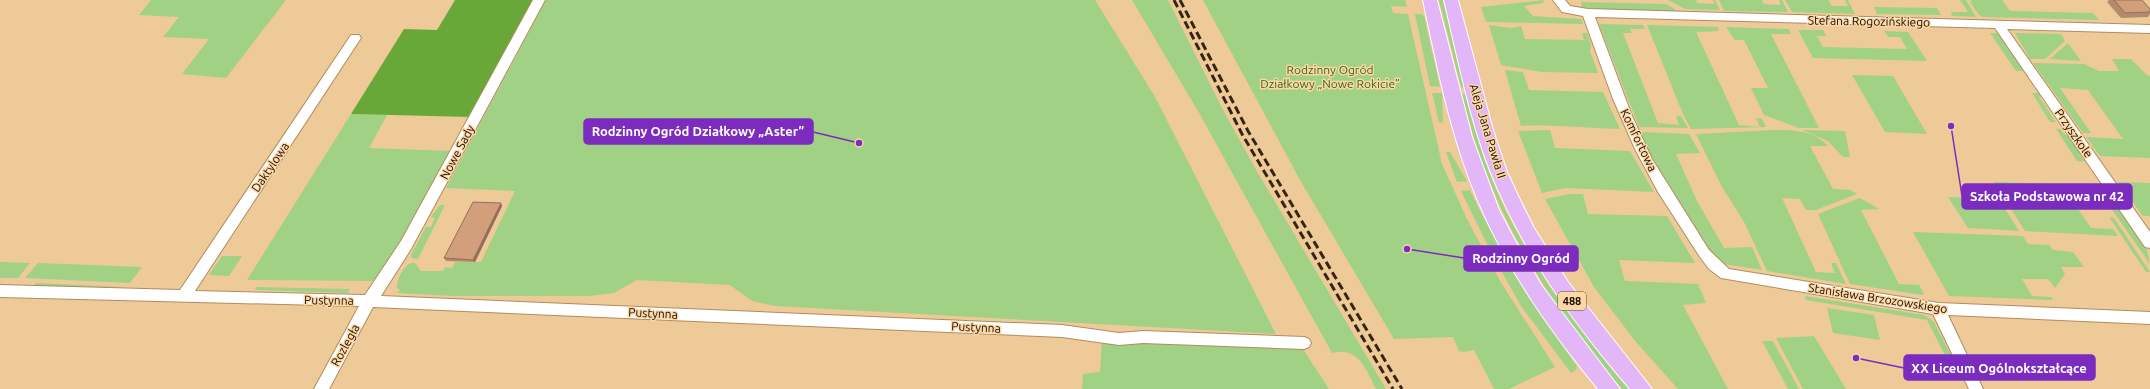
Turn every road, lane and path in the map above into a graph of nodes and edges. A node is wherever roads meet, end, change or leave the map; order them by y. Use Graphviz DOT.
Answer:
graph roads {
  1 [pos="539,0"];
  2 [pos="1430,0"];
  3 [pos="1451,0"];
  4 [pos="1559,0"];
  5 [pos="1588,13"];
  6 [pos="1998,24"];
  7 [pos="2150,29"];
  8 [pos="355,38"];
  9 [pos="2150,243"];
  10 [pos="1708,259"];
  11 [pos="0,291"];
  12 [pos="184,296"];
  13 [pos="370,301"];
  14 [pos="1939,309"];
  15 [pos="2150,318"];
  16 [pos="1304,344"];
  17 [pos="321,389"];
  18 [pos="1610,389"];
  19 [pos="1642,389"];
  20 [pos="1976,389"];
  1 -- 13 [label="street, Nowe Sady"];
  2 -- 18 [label="main road, Aleja Jana Pawła II / 488"];
  3 -- 19 [label="main road, Aleja Jana Pawła II / 488"];
  4 -- 5 [label="street, Stefana Rogozińskiego"];
  5 -- 6 [label="street, Stefana Rogozińskiego"];
  5 -- 10 [label="street, Komfortowa"];
  6 -- 7 [label="street, Stefana Rogozińskiego"];
  6 -- 9 [label="street, Przyszkole"];
  8 -- 12 [label="street, Daktylowa"];
  10 -- 14 [label="street, Stanisława Brzozowskiego"];
  11 -- 12 [label="street, Pustynna"];
  12 -- 13 [label="street, Pustynna"];
  13 -- 16 [label="street, Pustynna"];
  13 -- 17 [label="street, Rozległa"];
  14 -- 15 [label="street, Stanisława Brzozowskiego"];
  14 -- 20 [label="street"];
}
